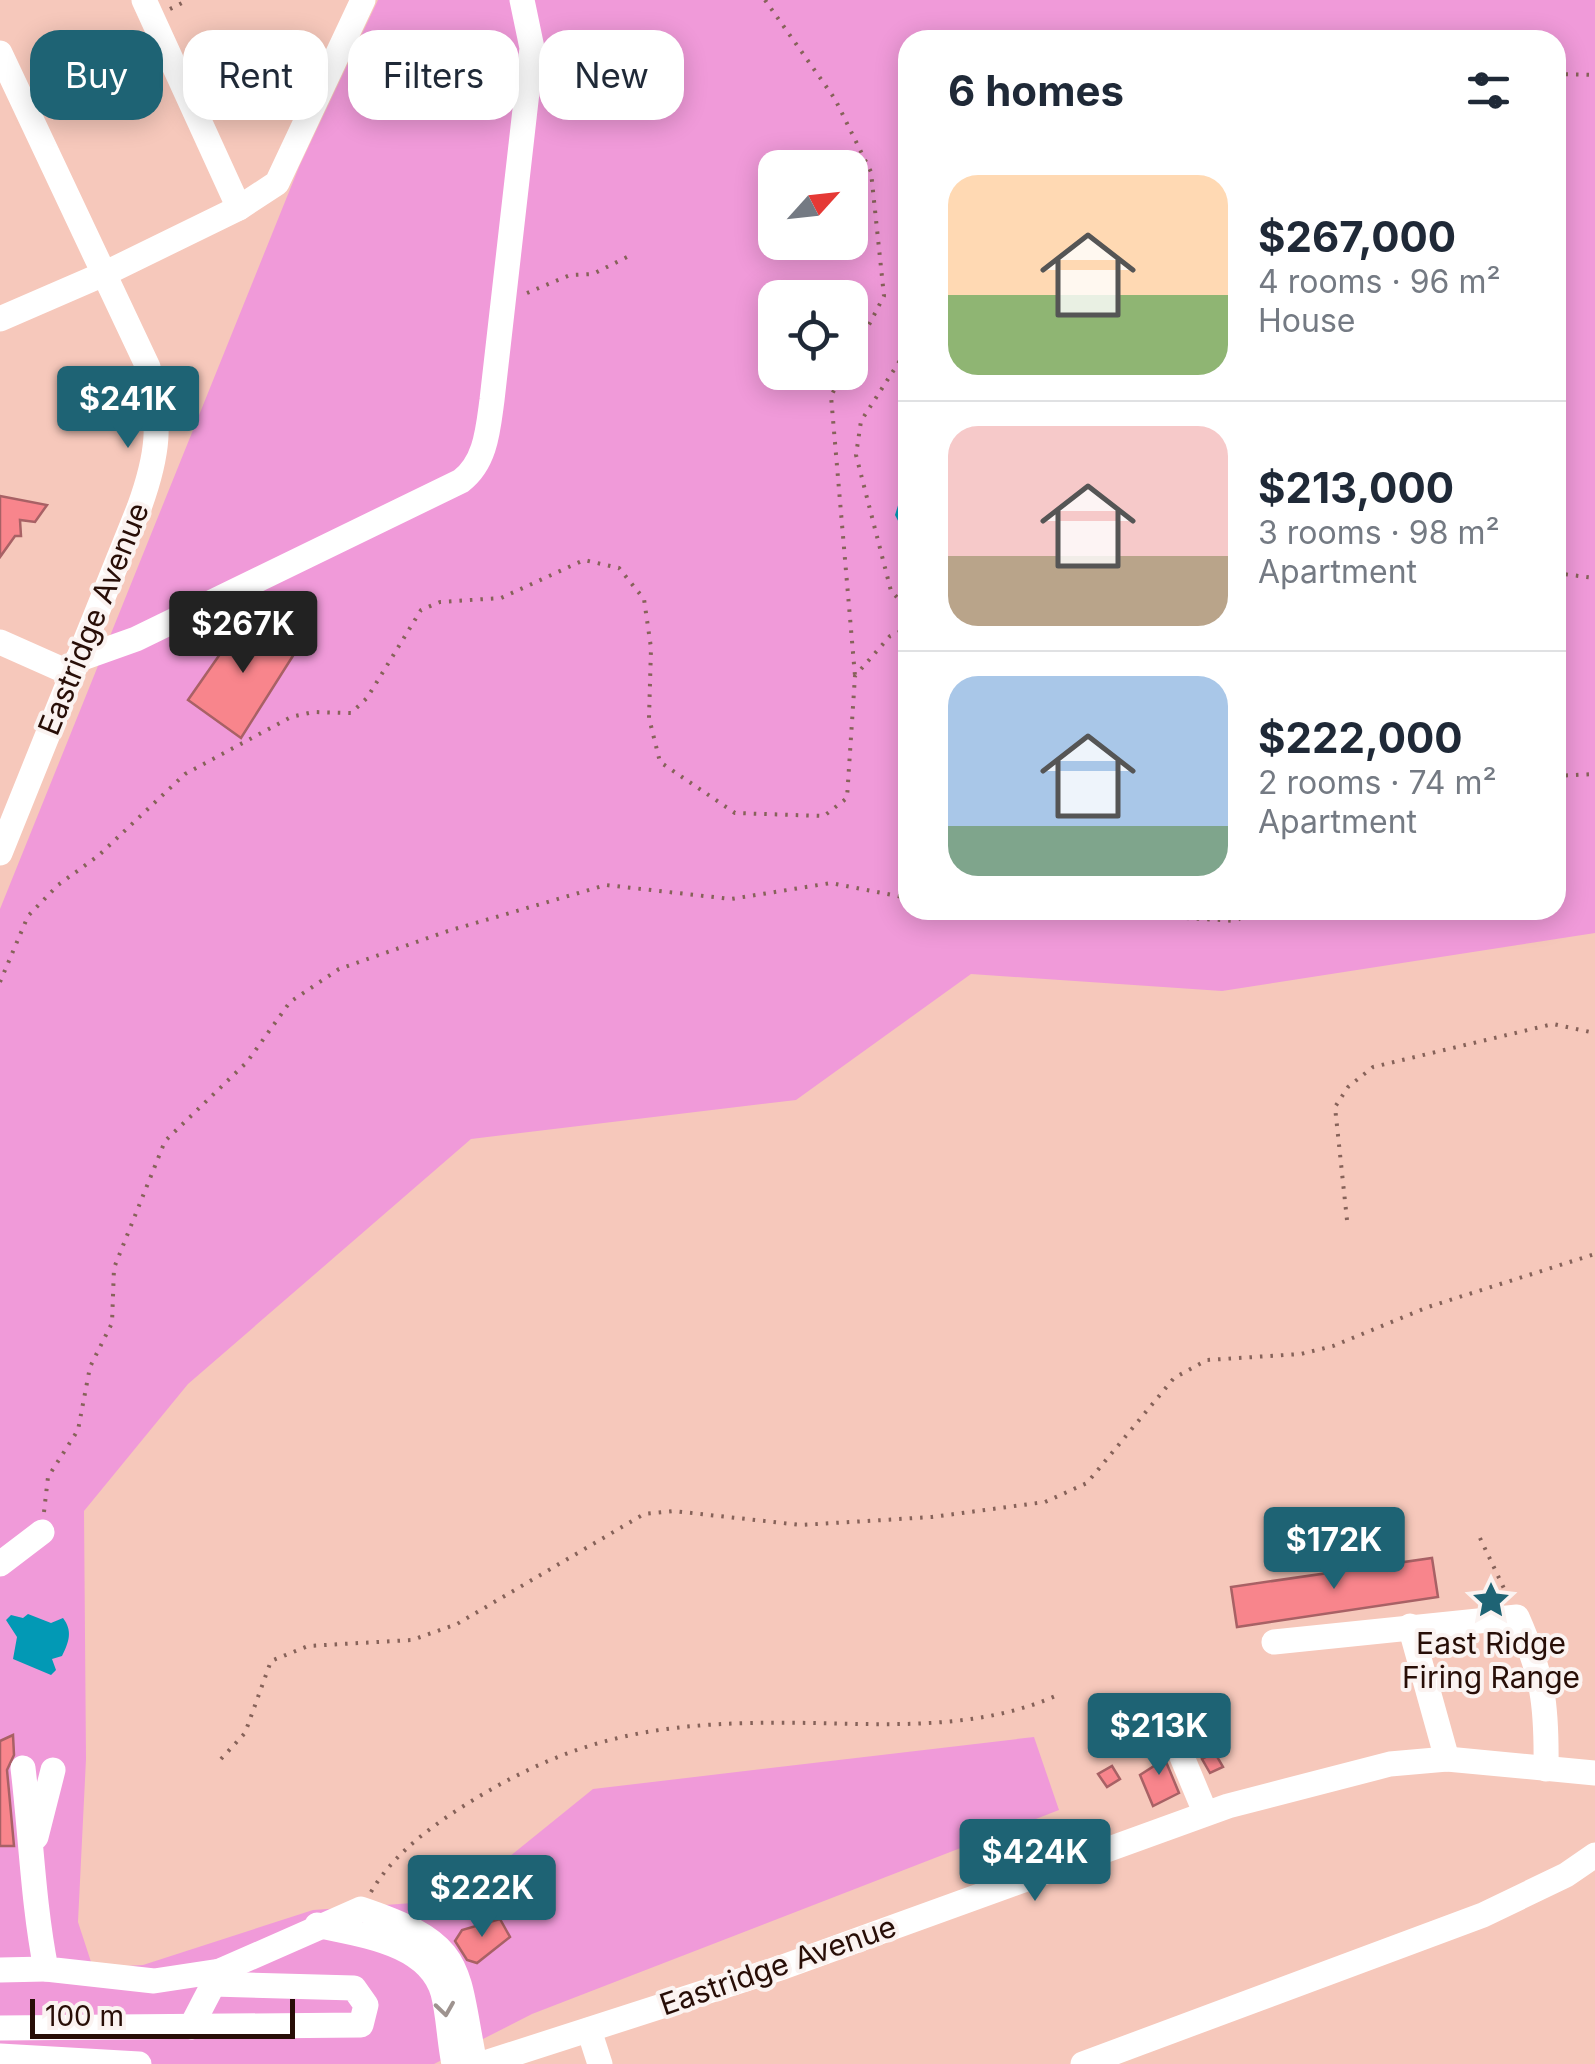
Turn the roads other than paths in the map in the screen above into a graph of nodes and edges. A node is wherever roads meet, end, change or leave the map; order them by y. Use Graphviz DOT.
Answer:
graph roads {
  1 [pos="144,0"];
  2 [pos="363,0"];
  3 [pos="522,0"];
  4 [pos="0,53"];
  5 [pos="239,208"];
  6 [pos="106,274"];
  7 [pos="0,320"];
  8 [pos="0,642"];
  9 [pos="75,667"];
  10 [pos="0,854"];
  11 [pos="42,1532"];
  12 [pos="0,1564"];
  13 [pos="1410,1626"];
  14 [pos="1274,1642"];
  15 [pos="1166,1722"];
  16 [pos="1447,1759"];
  17 [pos="22,1768"];
  18 [pos="1546,1768"];
  19 [pos="53,1770"];
  20 [pos="1595,1773"];
  21 [pos="1205,1812"];
  22 [pos="34,1847"];
  23 [pos="1595,1855"];
  24 [pos="317,1925"];
  25 [pos="46,1969"];
  26 [pos="0,1970"];
  27 [pos="216,1977"];
  28 [pos="190,2026"];
  29 [pos="0,2028"];
  30 [pos="589,2030"];
  31 [pos="0,2056"];
  32 [pos="139,2064"];
  33 [pos="454,2064"];
  34 [pos="479,2064"];
  35 [pos="600,2064"];
  36 [pos="1083,2064"];
  1 -- 5 [label="street"];
  2 -- 5 [label="street"];
  3 -- 9 [label="street"];
  4 -- 6 [label="street, Eastridge Avenue"];
  5 -- 6 [label="street"];
  6 -- 7 [label="street"];
  6 -- 9 [label="street, Eastridge Avenue"];
  8 -- 9 [label="street"];
  9 -- 10 [label="street, Eastridge Avenue"];
  11 -- 12 [label="street"];
  13 -- 14 [label="street"];
  13 -- 16 [label="street"];
  13 -- 18 [label="street"];
  15 -- 21 [label="street"];
  16 -- 18 [label="street, Eastridge Avenue"];
  16 -- 21 [label="street, Eastridge Avenue"];
  17 -- 22 [label="street"];
  18 -- 20 [label="street, Eastridge Avenue"];
  19 -- 22 [label="street"];
  21 -- 30 [label="street, Eastridge Avenue"];
  22 -- 25 [label="street"];
  23 -- 36 [label="street"];
  24 -- 27 [label="street"];
  24 -- 33 [label="street, one-way"];
  24 -- 34 [label="street"];
  25 -- 26 [label="street"];
  25 -- 27 [label="street"];
  27 -- 28 [label="street"];
  27 -- 28 [label="street"];
  28 -- 29 [label="street"];
  30 -- 34 [label="street, Eastridge Avenue"];
  30 -- 35 [label="street"];
  31 -- 32 [label="street"];
}
